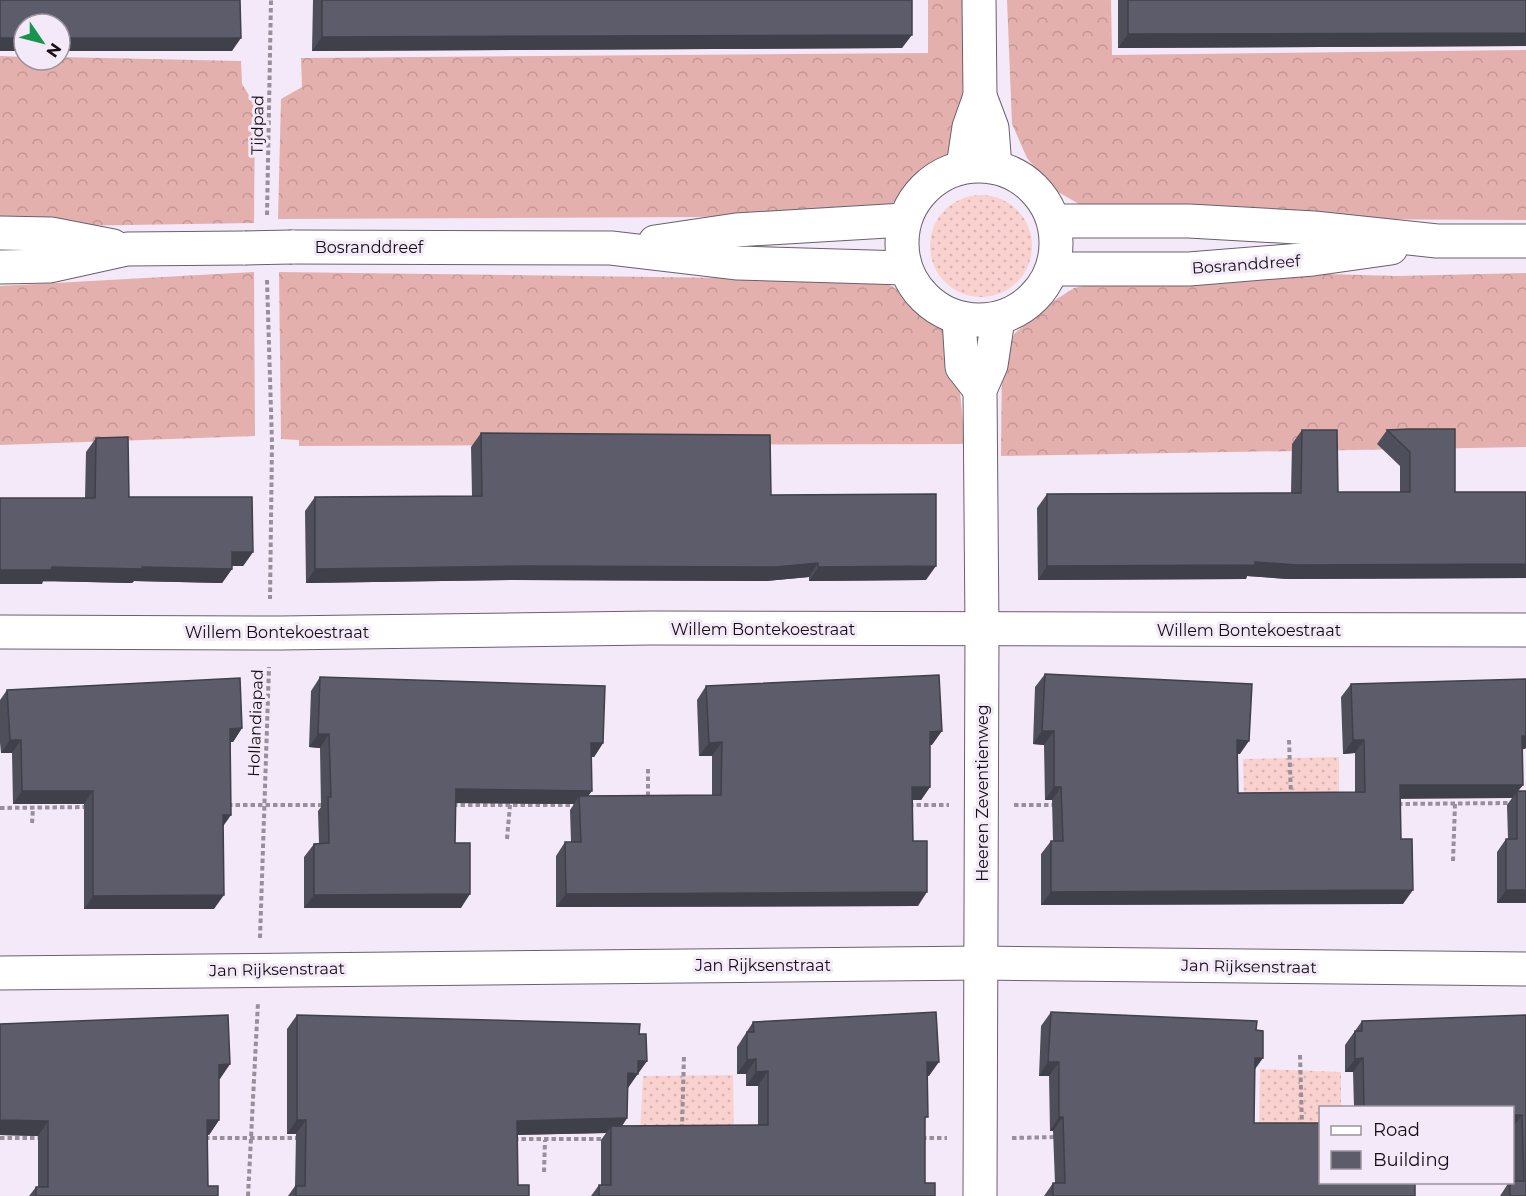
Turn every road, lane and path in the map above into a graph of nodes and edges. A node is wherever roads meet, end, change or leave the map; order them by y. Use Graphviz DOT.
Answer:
graph roads {
  1 [pos="271,0"];
  2 [pos="979,0"];
  3 [pos="980,96"];
  4 [pos="963,167"];
  5 [pos="995,167"];
  6 [pos="904,220"];
  7 [pos="1054,221"];
  8 [pos="0,233"];
  9 [pos="256,237"];
  10 [pos="1437,241"];
  11 [pos="1526,241"];
  12 [pos="611,248"];
  13 [pos="127,249"];
  14 [pos="0,267"];
  15 [pos="905,268"];
  16 [pos="1053,269"];
  17 [pos="267,273"];
  18 [pos="959,319"];
  19 [pos="998,319"];
  20 [pos="980,390"];
  21 [pos="982,630"];
  22 [pos="1526,630"];
  23 [pos="0,632"];
  24 [pos="270,633"];
  25 [pos="1289,740"];
  26 [pos="648,769"];
  27 [pos="1514,803"];
  28 [pos="1292,804"];
  29 [pos="1396,804"];
  30 [pos="1455,804"];
  31 [pos="265,805"];
  32 [pos="334,805"];
  33 [pos="451,805"];
  34 [pos="510,805"];
  35 [pos="579,805"];
  36 [pos="648,805"];
  37 [pos="898,805"];
  38 [pos="981,805"];
  39 [pos="1065,805"];
  40 [pos="219,806"];
  41 [pos="92,807"];
  42 [pos="0,808"];
  43 [pos="33,808"];
  44 [pos="32,823"];
  45 [pos="507,838"];
  46 [pos="1454,861"];
  47 [pos="981,963"];
  48 [pos="259,969"];
  49 [pos="1526,969"];
  50 [pos="0,973"];
  51 [pos="684,1055"];
  52 [pos="1300,1055"];
  53 [pos="1302,1134"];
  54 [pos="251,1137"];
  55 [pos="1064,1137"];
  56 [pos="0,1138"];
  57 [pos="46,1138"];
  58 [pos="194,1138"];
  59 [pos="309,1138"];
  60 [pos="682,1138"];
  61 [pos="920,1138"];
  62 [pos="980,1138"];
  63 [pos="510,1139"];
  64 [pos="613,1139"];
  65 [pos="545,1140"];
  66 [pos="544,1172"];
  67 [pos="248,1196"];
  68 [pos="980,1196"];
  1 -- 9 [label="path, Tijdpad"];
  2 -- 3 [label="street"];
  3 -- 4 [label="street"];
  3 -- 5 [label="street"];
  4 -- 5 [label="street"];
  4 -- 6 [label="street"];
  5 -- 7 [label="street"];
  6 -- 12 [label="street, Bosranddreef"];
  6 -- 15 [label="street"];
  7 -- 10 [label="street, Bosranddreef"];
  7 -- 16 [label="street"];
  8 -- 13 [label="street, Bosranddreef"];
  9 -- 12 [label="street, Bosranddreef, bridge"];
  9 -- 13 [label="street, Bosranddreef"];
  10 -- 11 [label="street, Bosranddreef"];
  10 -- 16 [label="street, Bosranddreef"];
  12 -- 15 [label="street, Bosranddreef"];
  13 -- 14 [label="street, Bosranddreef"];
  15 -- 18 [label="street"];
  16 -- 19 [label="street"];
  17 -- 24 [label="path, Hollandiapad"];
  18 -- 19 [label="street"];
  18 -- 20 [label="street"];
  19 -- 20 [label="street, Heeren Zeventienweg"];
  20 -- 21 [label="street, Heeren Zeventienweg"];
  21 -- 22 [label="street, Willem Bontekoestraat"];
  21 -- 24 [label="street, Willem Bontekoestraat"];
  21 -- 38 [label="street, Heeren Zeventienweg"];
  23 -- 24 [label="street, Willem Bontekoestraat"];
  24 -- 31 [label="path, Hollandiapad"];
  25 -- 28 [label="path"];
  26 -- 36 [label="path"];
  27 -- 30 [label="path"];
  29 -- 30 [label="path"];
  30 -- 46 [label="path"];
  31 -- 32 [label="path"];
  31 -- 40 [label="path"];
  31 -- 48 [label="path, Hollandiapad"];
  33 -- 34 [label="path"];
  34 -- 35 [label="path"];
  34 -- 45 [label="path"];
  37 -- 38 [label="path"];
  38 -- 39 [label="path"];
  38 -- 47 [label="street, Heeren Zeventienweg"];
  41 -- 43 [label="path"];
  42 -- 43 [label="path"];
  43 -- 44 [label="path"];
  47 -- 48 [label="street, Jan Rijksenstraat"];
  47 -- 49 [label="street, Jan Rijksenstraat"];
  47 -- 62 [label="street, Heeren Zeventienweg"];
  48 -- 50 [label="street, Jan Rijksenstraat"];
  48 -- 54 [label="path, Hollandiapad"];
  51 -- 60 [label="path"];
  52 -- 53 [label="path"];
  54 -- 58 [label="path"];
  54 -- 59 [label="path"];
  54 -- 67 [label="path, Hollandiapad"];
  55 -- 62 [label="path"];
  56 -- 57 [label="path"];
  61 -- 62 [label="path"];
  62 -- 68 [label="street, Heeren Zeventienweg"];
  63 -- 65 [label="path"];
  64 -- 65 [label="path"];
  65 -- 66 [label="path"];
}
